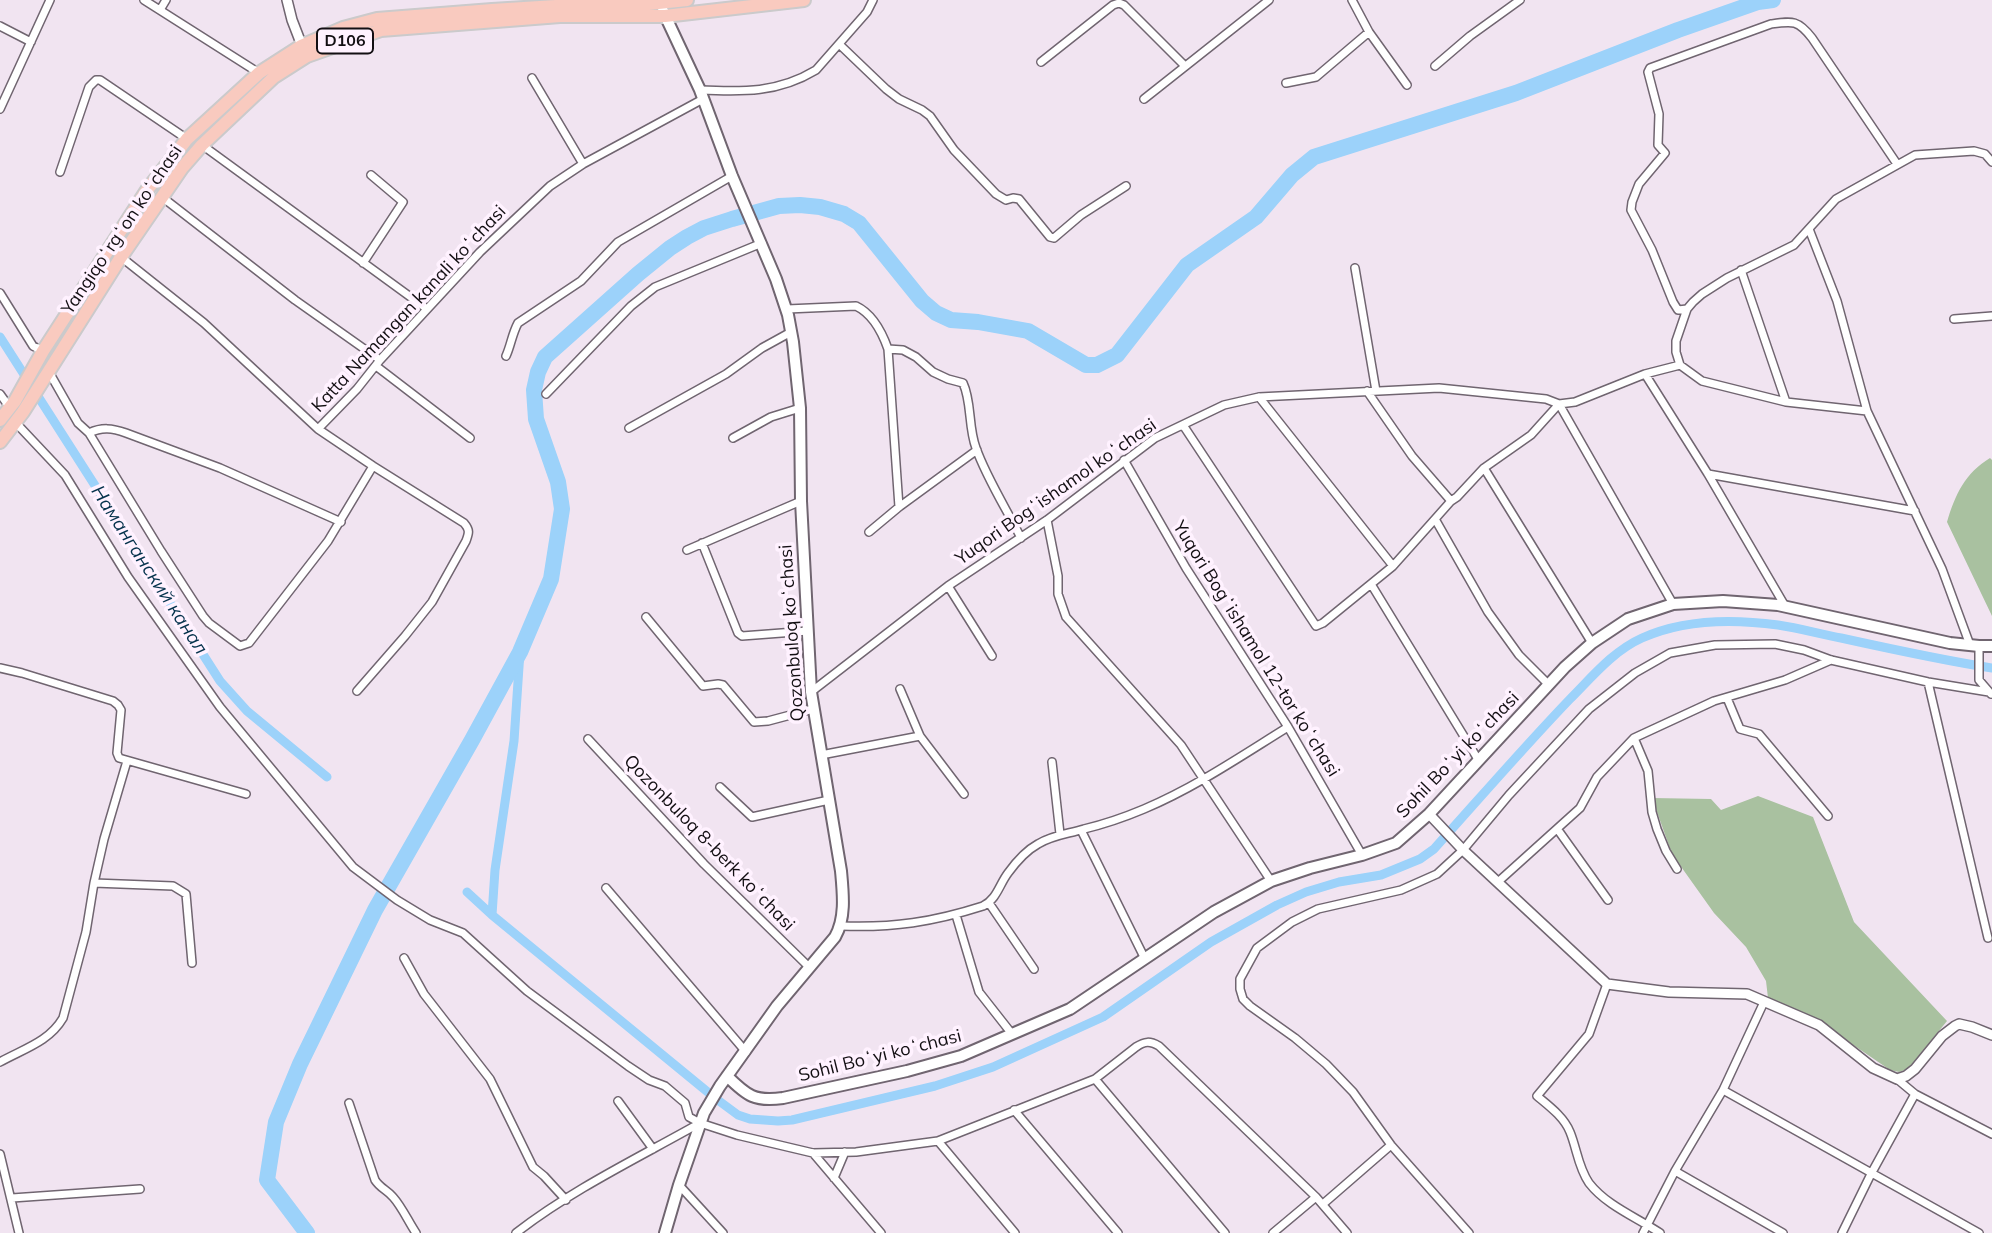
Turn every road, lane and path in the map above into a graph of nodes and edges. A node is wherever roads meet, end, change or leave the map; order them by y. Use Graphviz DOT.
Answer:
graph roads {
  1 [pos="50,0"];
  2 [pos="144,0"];
  3 [pos="166,0"];
  4 [pos="287,0"];
  5 [pos="687,0"];
  6 [pos="804,0"];
  7 [pos="873,0"];
  8 [pos="1269,0"];
  9 [pos="1352,0"];
  10 [pos="1520,0"];
  11 [pos="557,3"];
  12 [pos="160,10"];
  13 [pos="663,10"];
  14 [pos="0,26"];
  15 [pos="1369,32"];
  16 [pos="31,42"];
  17 [pos="839,44"];
  18 [pos="304,51"];
  19 [pos="1041,62"];
  20 [pos="1185,66"];
  21 [pos="1434,66"];
  22 [pos="259,73"];
  23 [pos="533,78"];
  24 [pos="1286,83"];
  25 [pos="1406,85"];
  26 [pos="701,95"];
  27 [pos="1144,99"];
  28 [pos="0,109"];
  29 [pos="187,139"];
  30 [pos="202,145"];
  31 [pos="1992,162"];
  32 [pos="1897,163"];
  33 [pos="583,164"];
  34 [pos="60,172"];
  35 [pos="371,175"];
  36 [pos="732,176"];
  37 [pos="1126,186"];
  38 [pos="162,197"];
  39 [pos="1809,229"];
  40 [pos="762,243"];
  41 [pos="121,257"];
  42 [pos="363,263"];
  43 [pos="1355,268"];
  44 [pos="1741,271"];
  45 [pos="0,293"];
  46 [pos="427,309"];
  47 [pos="787,309"];
  48 [pos="1688,309"];
  49 [pos="1992,316"];
  50 [pos="1954,319"];
  51 [pos="792,332"];
  52 [pos="888,349"];
  53 [pos="43,351"];
  54 [pos="506,356"];
  55 [pos="378,363"];
  56 [pos="1680,365"];
  57 [pos="1645,374"];
  58 [pos="47,376"];
  59 [pos="1372,391"];
  60 [pos="0,394"];
  61 [pos="546,394"];
  62 [pos="1259,397"];
  63 [pos="1786,402"];
  64 [pos="12,404"];
  65 [pos="1559,404"];
  66 [pos="800,408"];
  67 [pos="1867,411"];
  68 [pos="20,417"];
  69 [pos="0,420"];
  70 [pos="1183,425"];
  71 [pos="629,428"];
  72 [pos="318,429"];
  73 [pos="89,433"];
  74 [pos="733,438"];
  75 [pos="470,439"];
  76 [pos="0,442"];
  77 [pos="976,450"];
  78 [pos="1124,460"];
  79 [pos="373,466"];
  80 [pos="1484,468"];
  81 [pos="1708,474"];
  82 [pos="801,501"];
  83 [pos="1451,501"];
  84 [pos="899,507"];
  85 [pos="1915,511"];
  86 [pos="1435,519"];
  87 [pos="1047,520"];
  88 [pos="341,522"];
  89 [pos="869,532"];
  90 [pos="1021,538"];
  91 [pos="702,543"];
  92 [pos="688,550"];
  93 [pos="1393,566"];
  94 [pos="1371,583"];
  95 [pos="948,586"];
  96 [pos="1673,604"];
  97 [pos="1785,606"];
  98 [pos="646,617"];
  99 [pos="808,631"];
  100 [pos="1591,643"];
  101 [pos="1975,646"];
  102 [pos="1992,646"];
  103 [pos="992,656"];
  104 [pos="1831,660"];
  105 [pos="0,668"];
  106 [pos="1928,682"];
  107 [pos="1549,685"];
  108 [pos="900,688"];
  109 [pos="357,691"];
  110 [pos="811,692"];
  111 [pos="1990,693"];
  112 [pos="1727,698"];
  113 [pos="813,709"];
  114 [pos="1288,727"];
  115 [pos="920,736"];
  116 [pos="1634,738"];
  117 [pos="589,739"];
  118 [pos="821,755"];
  119 [pos="127,761"];
  120 [pos="1479,761"];
  121 [pos="1052,762"];
  122 [pos="1205,779"];
  123 [pos="720,787"];
  124 [pos="246,794"];
  125 [pos="964,794"];
  126 [pos="829,800"];
  127 [pos="1828,816"];
  128 [pos="1432,818"];
  129 [pos="1081,830"];
  130 [pos="1558,830"];
  131 [pos="1060,834"];
  132 [pos="1460,847"];
  133 [pos="1362,855"];
  134 [pos="1676,869"];
  135 [pos="1271,881"];
  136 [pos="1499,881"];
  137 [pos="94,883"];
  138 [pos="606,888"];
  139 [pos="1608,900"];
  140 [pos="989,903"];
  141 [pos="956,915"];
  142 [pos="841,926"];
  143 [pos="1988,938"];
  144 [pos="404,958"];
  145 [pos="1145,959"];
  146 [pos="192,963"];
  147 [pos="809,967"];
  148 [pos="1034,969"];
  149 [pos="1607,984"];
  150 [pos="1765,1002"];
  151 [pos="1012,1034"];
  152 [pos="1992,1035"];
  153 [pos="746,1052"];
  154 [pos="0,1062"];
  155 [pos="727,1076"];
  156 [pos="1095,1079"];
  157 [pos="1897,1079"];
  158 [pos="1723,1090"];
  159 [pos="1915,1094"];
  160 [pos="618,1101"];
  161 [pos="349,1103"];
  162 [pos="1014,1110"];
  163 [pos="702,1118"];
  164 [pos="1992,1134"];
  165 [pos="938,1141"];
  166 [pos="1391,1146"];
  167 [pos="653,1149"];
  168 [pos="845,1152"];
  169 [pos="813,1153"];
  170 [pos="0,1154"];
  171 [pos="1675,1171"];
  172 [pos="1871,1174"];
  173 [pos="834,1178"];
  174 [pos="679,1185"];
  175 [pos="140,1189"];
  176 [pos="1316,1197"];
  177 [pos="12,1198"];
  178 [pos="566,1200"];
  179 [pos="1323,1205"];
  180 [pos="1648,1225"];
  181 [pos="19,1233"];
  182 [pos="416,1233"];
  183 [pos="516,1233"];
  184 [pos="665,1233"];
  185 [pos="723,1233"];
  186 [pos="881,1233"];
  187 [pos="1015,1233"];
  188 [pos="1118,1233"];
  189 [pos="1225,1233"];
  190 [pos="1273,1233"];
  191 [pos="1347,1233"];
  192 [pos="1469,1233"];
  193 [pos="1643,1233"];
  194 [pos="1660,1233"];
  195 [pos="1783,1233"];
  196 [pos="1842,1233"];
  197 [pos="1979,1233"];
  1 -- 16 [label="street"];
  2 -- 12 [label="street"];
  3 -- 12 [label="street"];
  4 -- 18 [label="street"];
  5 -- 13 [label="main road, Yangiqoʻrgʻon koʻchasi / D106"];
  6 -- 13 [label="main road, Yangiqoʻrgʻon koʻchasi / D106"];
  7 -- 17 [label="street"];
  8 -- 20 [label="street"];
  9 -- 15 [label="street"];
  10 -- 21 [label="street"];
  11 -- 13 [label="main road, Yangiqoʻrgʻon koʻchasi / D106"];
  11 -- 18 [label="main road, Yangiqoʻrgʻon koʻchasi / D106"];
  12 -- 22 [label="street"];
  13 -- 18 [label="main road, Yangiqoʻrgʻon koʻchasi / D106"];
  13 -- 26 [label="main road, Qozonbuloq koʻchasi"];
  14 -- 16 [label="street"];
  15 -- 24 [label="street"];
  15 -- 25 [label="street"];
  16 -- 28 [label="street"];
  17 -- 26 [label="street"];
  17 -- 37 [label="street"];
  18 -- 22 [label="main road, Yangiqoʻrgʻon koʻchasi / D106"];
  18 -- 30 [label="main road, Yangiqoʻrgʻon koʻchasi / D106"];
  19 -- 20 [label="street"];
  20 -- 27 [label="street"];
  22 -- 29 [label="main road, Yangiqoʻrgʻon koʻchasi / D106"];
  23 -- 33 [label="street"];
  26 -- 33 [label="street, Katta Namangan kanali koʻchasi"];
  26 -- 36 [label="main road, Qozonbuloq koʻchasi"];
  29 -- 34 [label="street"];
  29 -- 53 [label="main road, Yangiqoʻrgʻon koʻchasi / D106"];
  30 -- 38 [label="main road, Yangiqoʻrgʻon koʻchasi / D106"];
  30 -- 42 [label="street"];
  31 -- 32 [label="street"];
  32 -- 39 [label="street"];
  32 -- 48 [label="street"];
  33 -- 46 [label="street, Katta Namangan kanali koʻchasi"];
  35 -- 42 [label="street"];
  36 -- 40 [label="main road, Qozonbuloq koʻchasi"];
  36 -- 54 [label="street"];
  38 -- 41 [label="main road, Yangiqoʻrgʻon koʻchasi / D106"];
  38 -- 55 [label="street"];
  39 -- 44 [label="street"];
  39 -- 67 [label="street"];
  40 -- 47 [label="main road, Qozonbuloq koʻchasi"];
  40 -- 61 [label="street"];
  41 -- 58 [label="main road, Yangiqoʻrgʻon koʻchasi / D106"];
  41 -- 72 [label="street"];
  42 -- 46 [label="street"];
  43 -- 59 [label="street"];
  44 -- 48 [label="street"];
  44 -- 63 [label="street"];
  45 -- 53 [label="street"];
  46 -- 55 [label="street, Katta Namangan kanali koʻchasi"];
  47 -- 51 [label="main road, Qozonbuloq koʻchasi"];
  47 -- 52 [label="street"];
  48 -- 56 [label="street"];
  49 -- 50 [label="street"];
  51 -- 66 [label="main road, Qozonbuloq koʻchasi"];
  51 -- 71 [label="street"];
  52 -- 77 [label="street"];
  52 -- 84 [label="street"];
  53 -- 64 [label="main road, Yangiqoʻrgʻon koʻchasi / D106"];
  55 -- 72 [label="street, Katta Namangan kanali koʻchasi"];
  55 -- 75 [label="street"];
  56 -- 57 [label="street, Yuqori Bogʻishamol koʻchasi"];
  56 -- 63 [label="street"];
  57 -- 65 [label="street, Yuqori Bogʻishamol koʻchasi"];
  57 -- 81 [label="street"];
  58 -- 68 [label="main road, D106"];
  58 -- 73 [label="street"];
  59 -- 62 [label="street, Yuqori Bogʻishamol koʻchasi"];
  59 -- 65 [label="street, Yuqori Bogʻishamol koʻchasi"];
  59 -- 83 [label="street"];
  60 -- 64 [label="street"];
  62 -- 70 [label="street, Yuqori Bogʻishamol koʻchasi"];
  62 -- 93 [label="street"];
  63 -- 67 [label="street"];
  64 -- 69 [label="main road, D106"];
  65 -- 80 [label="street"];
  65 -- 96 [label="street"];
  66 -- 74 [label="street"];
  66 -- 82 [label="main road, Qozonbuloq koʻchasi"];
  67 -- 85 [label="street"];
  68 -- 76 [label="main road, D106"];
  68 -- 163 [label="street"];
  70 -- 78 [label="street, Yuqori Bogʻishamol koʻchasi"];
  70 -- 94 [label="street"];
  72 -- 79 [label="street, Katta Namangan kanali koʻchasi"];
  73 -- 88 [label="street"];
  73 -- 88 [label="street"];
  77 -- 84 [label="street"];
  77 -- 90 [label="street"];
  78 -- 87 [label="street, Yuqori Bogʻishamol koʻchasi"];
  78 -- 114 [label="street, Yuqori Bogʻishamol 12-tor koʻchasi"];
  79 -- 88 [label="street"];
  79 -- 109 [label="street, Katta Namangan kanali koʻchasi"];
  80 -- 83 [label="street"];
  80 -- 100 [label="street"];
  81 -- 85 [label="street"];
  81 -- 97 [label="street"];
  82 -- 91 [label="street"];
  82 -- 99 [label="main road, Qozonbuloq koʻchasi"];
  83 -- 86 [label="street"];
  84 -- 89 [label="street"];
  85 -- 101 [label="street"];
  86 -- 93 [label="street"];
  86 -- 107 [label="street"];
  87 -- 90 [label="street, Yuqori Bogʻishamol koʻchasi"];
  87 -- 122 [label="street"];
  90 -- 95 [label="street, Yuqori Bogʻishamol koʻchasi"];
  91 -- 92 [label="street"];
  91 -- 99 [label="street"];
  93 -- 94 [label="street"];
  94 -- 120 [label="street"];
  95 -- 103 [label="street"];
  95 -- 110 [label="street, Yuqori Bogʻishamol koʻchasi"];
  96 -- 97 [label="main road, Sohil Boʻyi koʻchasi"];
  96 -- 100 [label="main road, Sohil Boʻyi koʻchasi"];
  97 -- 101 [label="main road, Sohil Boʻyi koʻchasi"];
  98 -- 113 [label="street"];
  99 -- 110 [label="main road, Qozonbuloq koʻchasi"];
  100 -- 107 [label="main road, Sohil Boʻyi koʻchasi"];
  101 -- 102 [label="main road, Sohil Boʻyi koʻchasi"];
  101 -- 111 [label="street"];
  104 -- 106 [label="street"];
  104 -- 112 [label="street"];
  104 -- 132 [label="street"];
  105 -- 119 [label="street"];
  106 -- 111 [label="street"];
  106 -- 143 [label="street"];
  107 -- 120 [label="main road, Sohil Boʻyi koʻchasi"];
  108 -- 115 [label="street"];
  110 -- 113 [label="main road, Qozonbuloq koʻchasi"];
  112 -- 116 [label="street"];
  112 -- 127 [label="street"];
  113 -- 118 [label="main road, Qozonbuloq koʻchasi"];
  114 -- 122 [label="street"];
  114 -- 133 [label="street, Yuqori Bogʻishamol 12-tor koʻchasi"];
  115 -- 118 [label="street"];
  115 -- 125 [label="street"];
  116 -- 130 [label="street"];
  116 -- 134 [label="street"];
  117 -- 147 [label="street, Qozonbuloq 8-berk koʻchasi"];
  118 -- 126 [label="main road, Qozonbuloq koʻchasi"];
  119 -- 124 [label="street"];
  119 -- 137 [label="street"];
  120 -- 128 [label="main road, Sohil Boʻyi koʻchasi"];
  121 -- 131 [label="street"];
  122 -- 129 [label="street"];
  122 -- 135 [label="street"];
  123 -- 126 [label="street"];
  126 -- 142 [label="main road, Qozonbuloq koʻchasi"];
  128 -- 132 [label="street"];
  128 -- 133 [label="main road, Sohil Boʻyi koʻchasi"];
  129 -- 131 [label="street"];
  129 -- 145 [label="street"];
  130 -- 136 [label="street"];
  130 -- 139 [label="street"];
  131 -- 140 [label="street"];
  132 -- 136 [label="street"];
  132 -- 166 [label="street"];
  133 -- 135 [label="main road, Sohil Boʻyi koʻchasi"];
  135 -- 145 [label="main road, Sohil Boʻyi koʻchasi"];
  136 -- 149 [label="street"];
  137 -- 146 [label="street"];
  137 -- 154 [label="street"];
  138 -- 153 [label="street"];
  140 -- 141 [label="street"];
  140 -- 148 [label="street"];
  141 -- 142 [label="street"];
  141 -- 151 [label="street"];
  142 -- 147 [label="main road"];
  144 -- 178 [label="street"];
  145 -- 151 [label="main road, Sohil Boʻyi koʻchasi"];
  147 -- 153 [label="main road"];
  149 -- 150 [label="street"];
  149 -- 180 [label="street"];
  150 -- 157 [label="street"];
  150 -- 158 [label="street"];
  151 -- 155 [label="main road, Sohil Boʻyi koʻchasi"];
  152 -- 157 [label="street"];
  153 -- 155 [label="main road"];
  155 -- 163 [label="main road"];
  156 -- 162 [label="street"];
  156 -- 176 [label="street"];
  156 -- 189 [label="street"];
  157 -- 159 [label="street"];
  158 -- 171 [label="street"];
  158 -- 172 [label="street"];
  159 -- 164 [label="street"];
  159 -- 172 [label="street"];
  160 -- 167 [label="street"];
  161 -- 182 [label="street"];
  162 -- 165 [label="street"];
  162 -- 188 [label="street"];
  163 -- 167 [label="street"];
  163 -- 169 [label="street"];
  163 -- 174 [label="main road"];
  165 -- 168 [label="street"];
  165 -- 187 [label="street"];
  166 -- 179 [label="street"];
  166 -- 192 [label="street"];
  167 -- 178 [label="street"];
  168 -- 169 [label="street"];
  168 -- 173 [label="street"];
  169 -- 173 [label="street"];
  170 -- 177 [label="street"];
  171 -- 180 [label="street"];
  171 -- 195 [label="street"];
  172 -- 196 [label="street"];
  172 -- 197 [label="street"];
  173 -- 186 [label="street"];
  174 -- 184 [label="main road"];
  174 -- 185 [label="street"];
  175 -- 177 [label="street"];
  176 -- 179 [label="street"];
  176 -- 190 [label="street"];
  177 -- 181 [label="street"];
  178 -- 183 [label="street"];
  179 -- 191 [label="street"];
  180 -- 193 [label="street"];
  180 -- 194 [label="street"];
}
